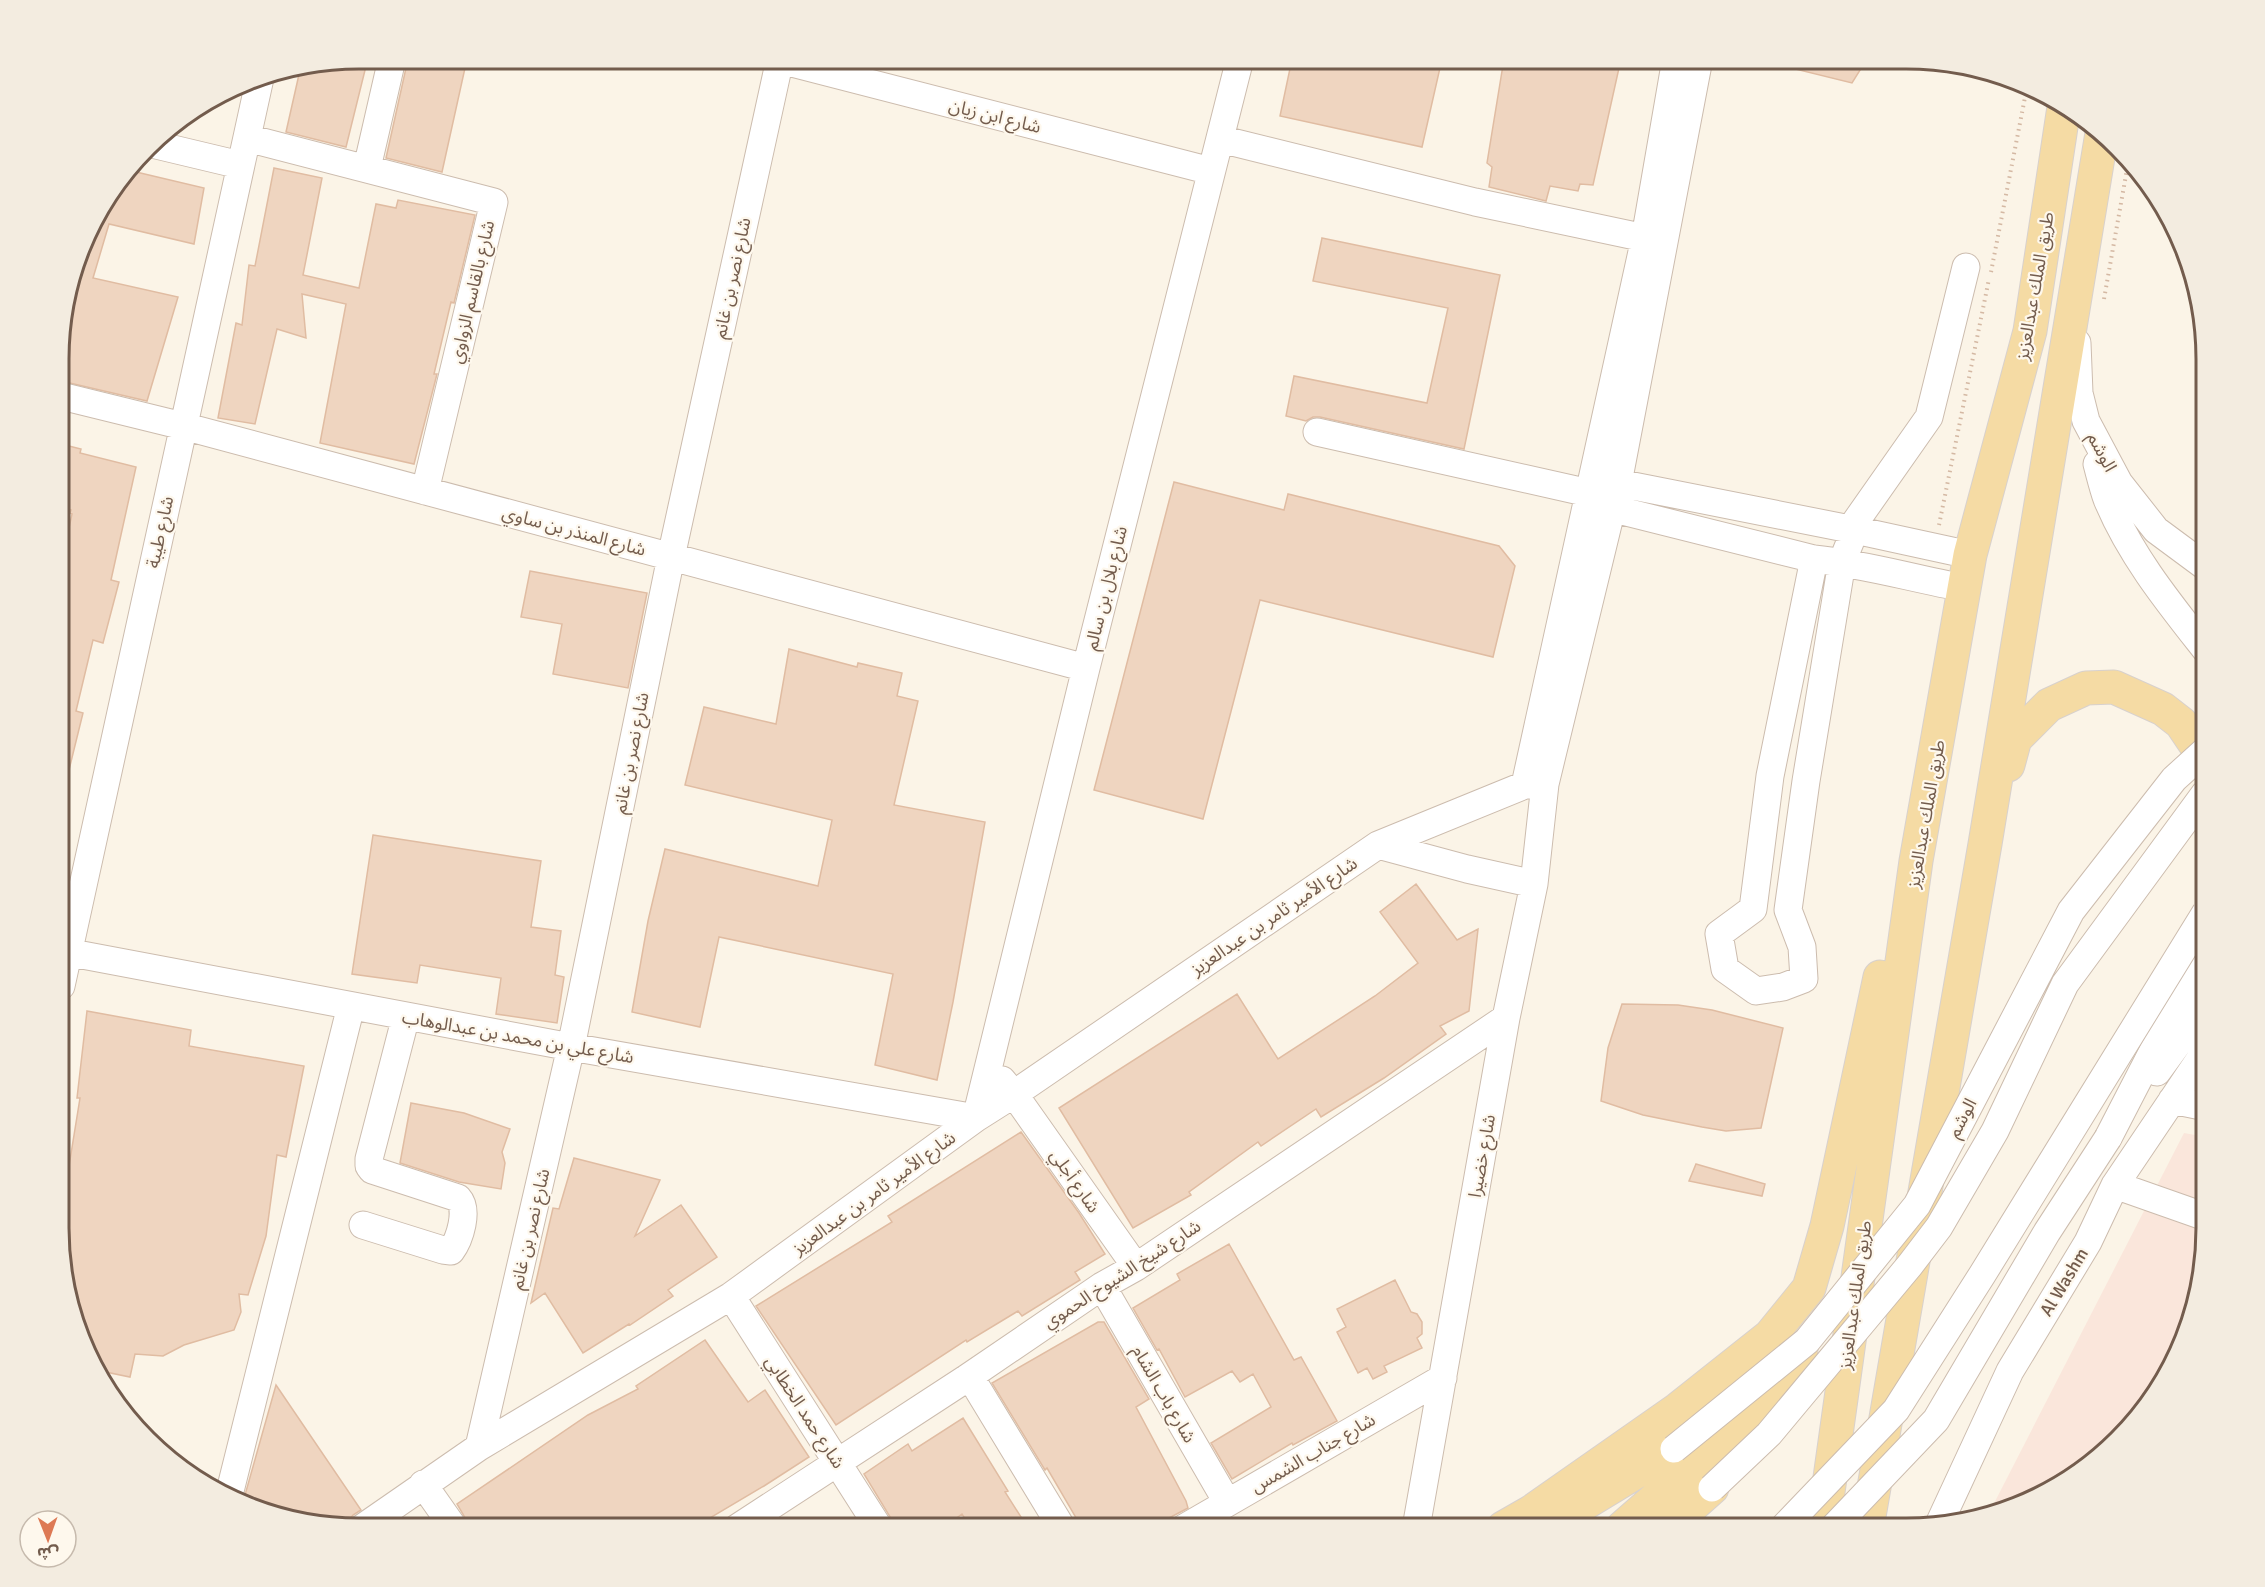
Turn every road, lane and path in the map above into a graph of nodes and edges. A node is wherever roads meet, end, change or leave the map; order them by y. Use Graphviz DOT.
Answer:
graph roads {
  1 [pos="390,69"];
  2 [pos="778,69"];
  3 [pos="818,69"];
  4 [pos="1238,69"];
  5 [pos="1674,69"];
  6 [pos="1697,69"];
  7 [pos="258,87"];
  8 [pos="2025,95"];
  9 [pos="2063,115"];
  10 [pos="247,138"];
  11 [pos="1220,139"];
  12 [pos="2101,145"];
  13 [pos="162,146"];
  14 [pos="240,165"];
  15 [pos="367,168"];
  16 [pos="2126,170"];
  17 [pos="1211,171"];
  18 [pos="1645,238"];
  19 [pos="1966,267"];
  20 [pos="2089,305"];
  21 [pos="69,398"];
  22 [pos="2086,421"];
  23 [pos="183,426"];
  24 [pos="1317,432"];
  25 [pos="425,491"];
  26 [pos="1606,495"];
  27 [pos="1855,530"];
  28 [pos="1935,548"];
  29 [pos="1971,555"];
  30 [pos="671,557"];
  31 [pos="1814,560"];
  32 [pos="2196,560"];
  33 [pos="1842,562"];
  34 [pos="1965,588"];
  35 [pos="2196,637"];
  36 [pos="1086,668"];
  37 [pos="2196,745"];
  38 [pos="2196,756"];
  39 [pos="2196,759"];
  40 [pos="2174,779"];
  41 [pos="1535,784"];
  42 [pos="2196,806"];
  43 [pos="1985,844"];
  44 [pos="1378,845"];
  45 [pos="1916,861"];
  46 [pos="1534,884"];
  47 [pos="2196,928"];
  48 [pos="69,934"];
  49 [pos="69,953"];
  50 [pos="2196,972"];
  51 [pos="2196,1002"];
  52 [pos="351,1006"];
  53 [pos="406,1016"];
  54 [pos="1506,1018"];
  55 [pos="2196,1019"];
  56 [pos="571,1047"];
  57 [pos="990,1063"];
  58 [pos="2196,1065"];
  59 [pos="1014,1094"];
  60 [pos="2172,1100"];
  61 [pos="2196,1105"];
  62 [pos="976,1118"];
  63 [pos="2108,1138"];
  64 [pos="2115,1185"];
  65 [pos="2196,1213"];
  66 [pos="363,1225"];
  67 [pos="1136,1267"];
  68 [pos="1102,1286"];
  69 [pos="731,1296"];
  70 [pos="1808,1341"];
  71 [pos="967,1377"];
  72 [pos="1443,1378"];
  73 [pos="479,1447"];
  74 [pos="1674,1449"];
  75 [pos="837,1461"];
  76 [pos="423,1484"];
  77 [pos="231,1488"];
  78 [pos="1712,1488"];
  79 [pos="1227,1502"];
  80 [pos="1943,1516"];
  81 [pos="376,1518"];
  82 [pos="447,1518"];
  83 [pos="752,1518"];
  84 [pos="873,1518"];
  85 [pos="1056,1518"];
  86 [pos="1201,1518"];
  87 [pos="1418,1518"];
  88 [pos="1520,1518"];
  89 [pos="1560,1518"];
  90 [pos="1633,1518"];
  91 [pos="1678,1518"];
  92 [pos="1793,1518"];
  93 [pos="1824,1518"];
  94 [pos="1843,1518"];
  95 [pos="1869,1518"];
  1 -- 15 [label="street"];
  2 -- 30 [label="street, شارع نصر بن غانم"];
  3 -- 17 [label="street, شارع ابن زيان"];
  4 -- 11 [label="street, شارع بلال بن سالم"];
  5 -- 18 [label="street"];
  6 -- 26 [label="street"];
  7 -- 10 [label="street, شارع طيبة"];
  8 -- 28 [label="path"];
  9 -- 29 [label="main road, طريق الملك عبدالعزيز"];
  10 -- 14 [label="street, شارع طيبة"];
  10 -- 15 [label="street, شارع بالقاسم الزواوي"];
  11 -- 17 [label="street, شارع بلال بن سالم"];
  11 -- 18 [label="street"];
  12 -- 20 [label="main road"];
  13 -- 14 [label="street"];
  14 -- 23 [label="street, شارع طيبة"];
  15 -- 25 [label="street, شارع بالقاسم الزواوي"];
  16 -- 20 [label="path"];
  17 -- 36 [label="street, شارع بلال بن سالم"];
  18 -- 26 [label="street"];
  19 -- 27 [label="street"];
  20 -- 22 [label="street, الوشم"];
  20 -- 43 [label="main road"];
  21 -- 23 [label="street, شارع المنذر بن ساوي"];
  22 -- 32 [label="street, الوشم"];
  22 -- 35 [label="street"];
  23 -- 25 [label="street, شارع المنذر بن ساوي"];
  23 -- 48 [label="street, شارع طيبة"];
  24 -- 26 [label="street"];
  25 -- 30 [label="street, شارع المنذر بن ساوي"];
  26 -- 27 [label="street"];
  26 -- 31 [label="street"];
  26 -- 41 [label="street, شارع خضيرا"];
  27 -- 28 [label="street"];
  27 -- 33 [label="street"];
  28 -- 29 [label="street"];
  29 -- 34 [label="main road, طريق الملك عبدالعزيز"];
  30 -- 36 [label="street, شارع المنذر بن ساوي"];
  30 -- 56 [label="street, شارع نصر بن غانم"];
  31 -- 33 [label="street"];
  31 -- 33 [label="street"];
  33 -- 34 [label="street"];
  34 -- 45 [label="main road, طريق الملك عبدالعزيز"];
  36 -- 57 [label="street, شارع بلال بن سالم"];
  37 -- 43 [label="main road"];
  38 -- 40 [label="street, bridge"];
  39 -- 40 [label="street, الوشم, bridge"];
  40 -- 70 [label="street, الوشم, bridge"];
  41 -- 44 [label="street, شارع الأمير ثامر بن عبدالعزيز"];
  41 -- 46 [label="street, شارع خضيرا"];
  42 -- 78 [label="street, bridge"];
  43 -- 95 [label="main road"];
  44 -- 46 [label="street"];
  44 -- 59 [label="street, شارع الأمير ثامر بن عبدالعزيز"];
  45 -- 88 [label="main road"];
  45 -- 93 [label="main road, طريق الملك عبدالعزيز"];
  46 -- 54 [label="street, شارع خضيرا"];
  47 -- 92 [label="street, bridge"];
  49 -- 52 [label="street, شارع علي بن محمد بن عبدالوهاب"];
  50 -- 63 [label="street"];
  51 -- 63 [label="street"];
  52 -- 53 [label="street, شارع علي بن محمد بن عبدالوهاب"];
  52 -- 77 [label="street"];
  53 -- 56 [label="street, شارع علي بن محمد بن عبدالوهاب"];
  53 -- 66 [label="street"];
  54 -- 67 [label="street, شارع شيخ الشيوخ الحموي"];
  54 -- 72 [label="street, شارع خضيرا"];
  55 -- 63 [label="street"];
  56 -- 62 [label="street, شارع علي بن محمد بن عبدالوهاب"];
  56 -- 73 [label="street, شارع نصر بن غانم"];
  57 -- 59 [label="street, شارع أجلي"];
  57 -- 62 [label="street, شارع بلال بن سالم"];
  58 -- 60 [label="street, Al Washm"];
  59 -- 62 [label="street, شارع الأمير ثامر بن عبدالعزيز"];
  59 -- 67 [label="street, شارع أجلي"];
  60 -- 61 [label="street"];
  60 -- 64 [label="street, Al Washm"];
  62 -- 69 [label="street, شارع الأمير ثامر بن عبدالعزيز"];
  63 -- 94 [label="street, bridge"];
  64 -- 65 [label="street"];
  64 -- 80 [label="street, Al Washm"];
  67 -- 68 [label="street, شارع شيخ الشيوخ الحموي"];
  68 -- 71 [label="street, شارع شيخ الشيوخ الحموي"];
  68 -- 79 [label="street, شارع باب الشام"];
  69 -- 73 [label="street, شارع الأمير ثامر بن عبدالعزيز"];
  69 -- 75 [label="street, شارع حمد الخطابي"];
  70 -- 74 [label="street, الوشم, bridge"];
  70 -- 90 [label="main road"];
  71 -- 75 [label="street, شارع شيخ الشيوخ الحموي"];
  71 -- 85 [label="street"];
  72 -- 79 [label="street, شارع جناب الشمس"];
  72 -- 87 [label="street, شارع خضيرا"];
  73 -- 76 [label="street, شارع الأمير ثامر بن عبدالعزيز"];
  74 -- 89 [label="main road"];
  75 -- 83 [label="street, شارع شيخ الشيوخ الحموي"];
  75 -- 84 [label="street, شارع حمد الخطابي"];
  76 -- 81 [label="street, شارع الأمير ثامر بن عبدالعزيز"];
  76 -- 82 [label="street"];
  78 -- 91 [label="main road"];
  79 -- 86 [label="street, شارع جناب الشمس"];
}
